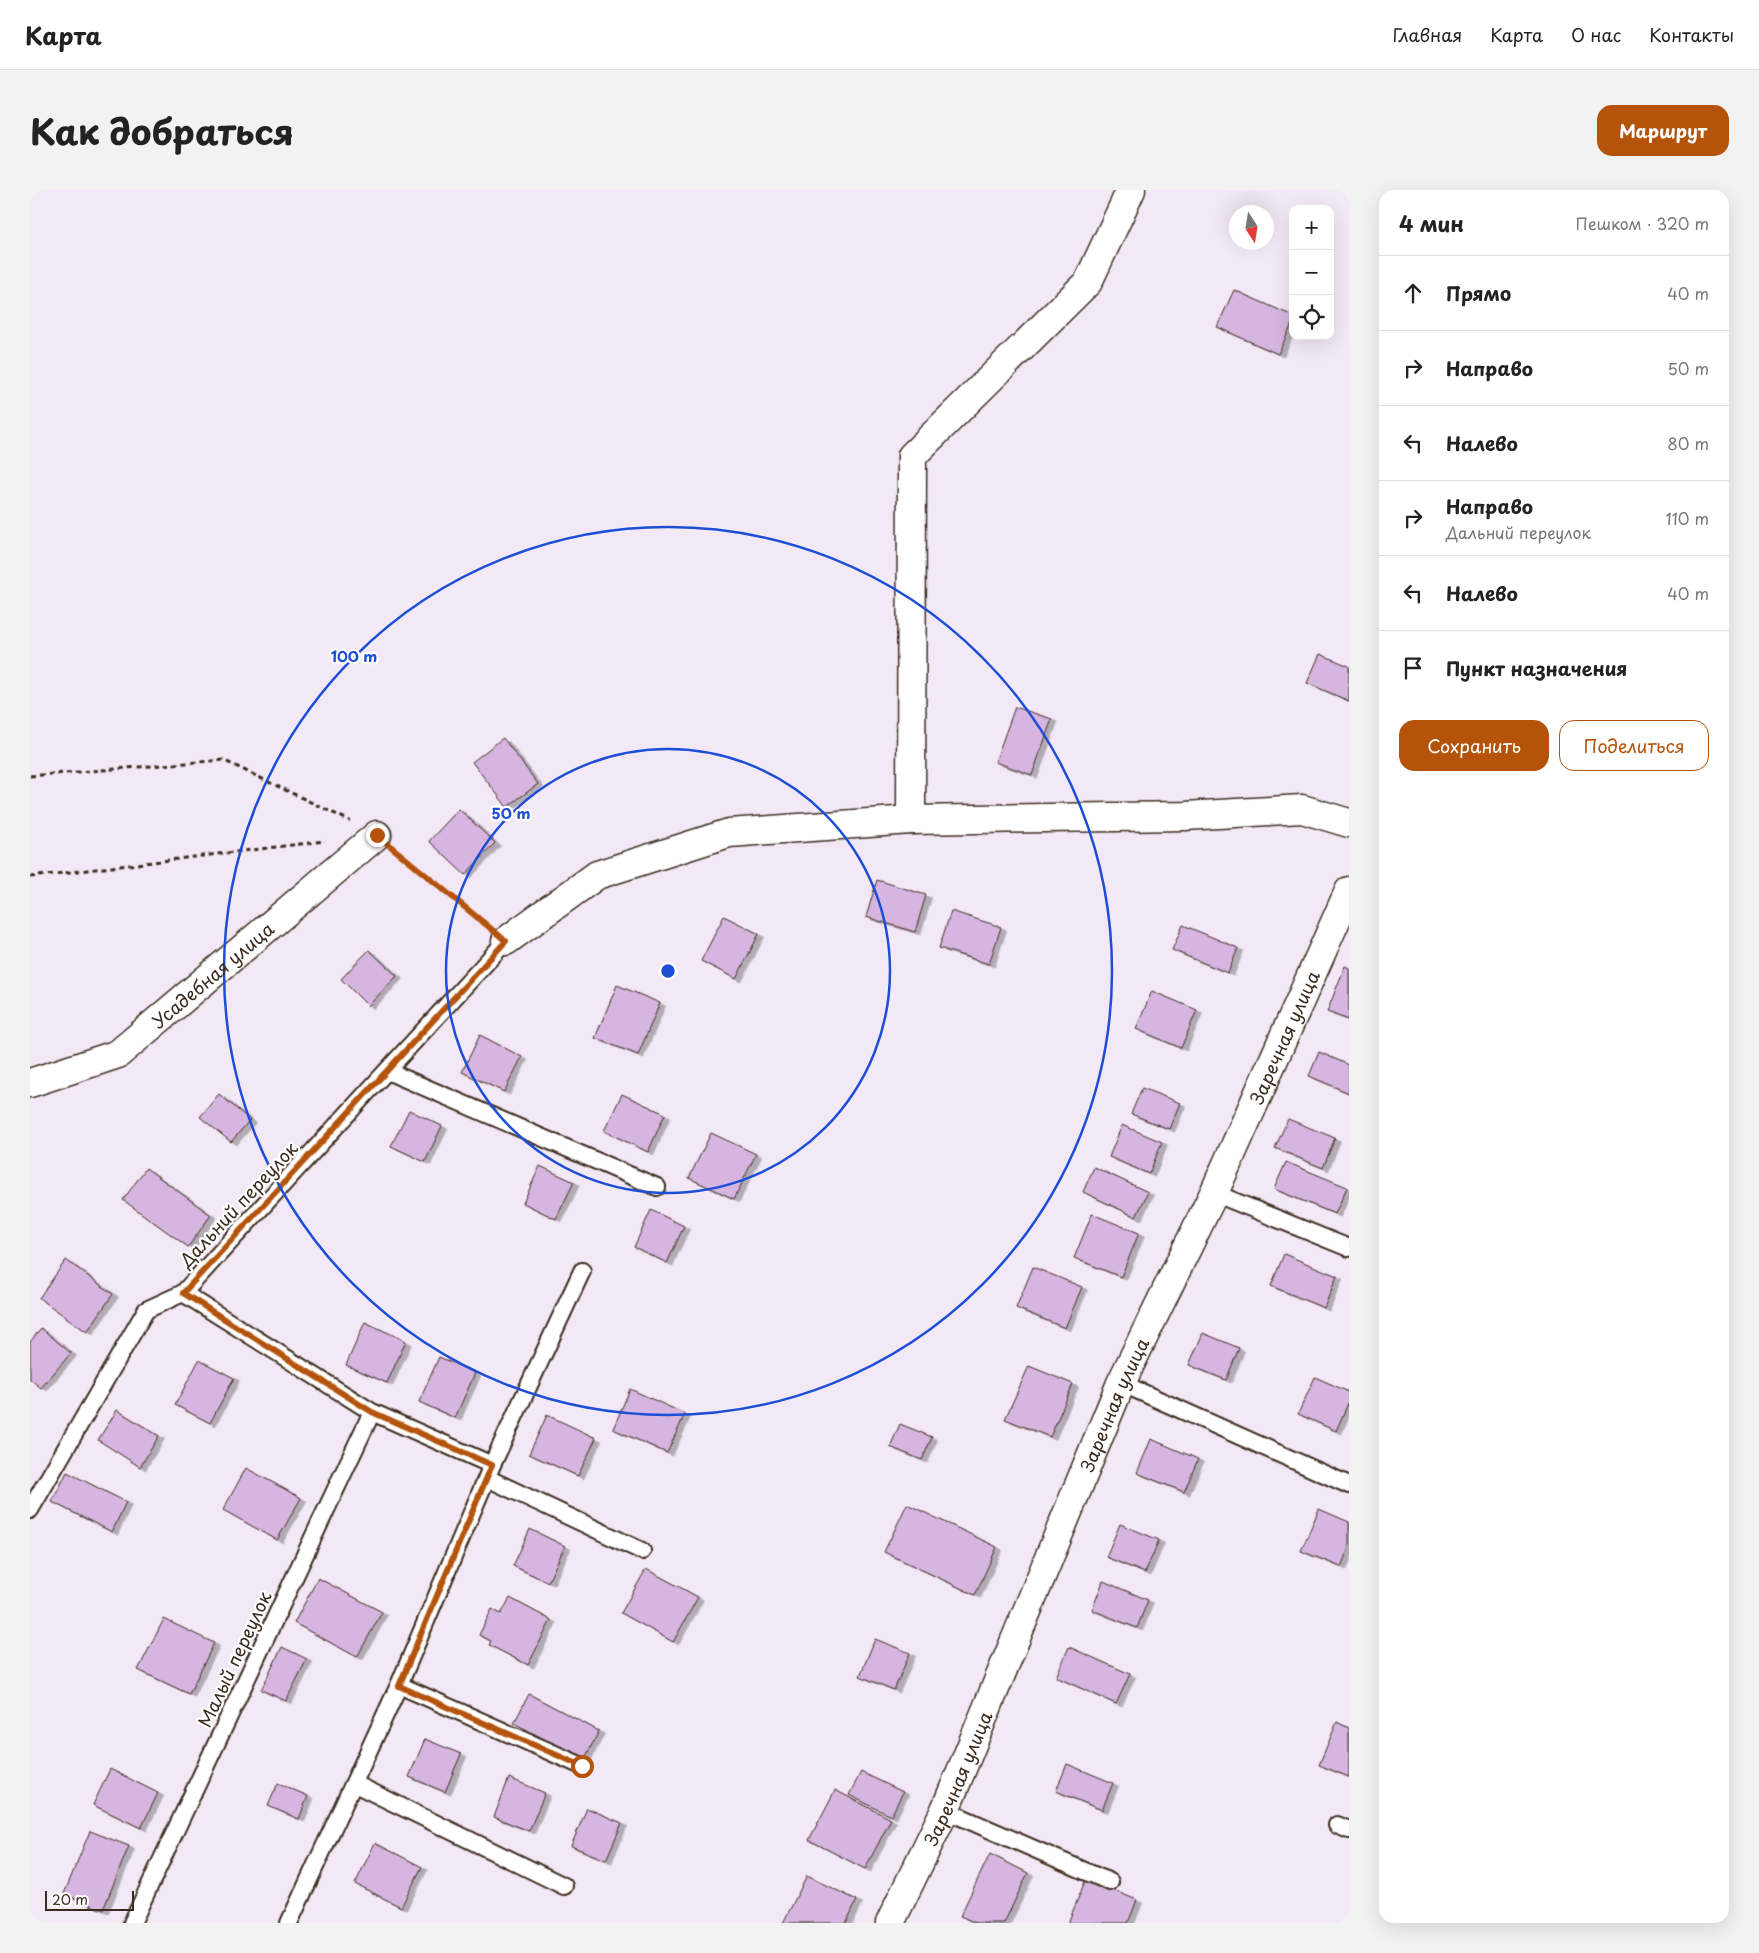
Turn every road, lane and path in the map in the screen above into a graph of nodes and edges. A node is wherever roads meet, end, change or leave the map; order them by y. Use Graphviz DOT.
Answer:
graph roads {
  1 [pos="1131,190"];
  2 [pos="30,776"];
  3 [pos="911,820"];
  4 [pos="1349,823"];
  5 [pos="377,835"];
  6 [pos="328,841"];
  7 [pos="30,877"];
  8 [pos="1349,891"];
  9 [pos="506,941"];
  10 [pos="387,1071"];
  11 [pos="30,1083"];
  12 [pos="657,1188"];
  13 [pos="1214,1193"];
  14 [pos="1349,1248"];
  15 [pos="582,1271"];
  16 [pos="183,1293"];
  17 [pos="1121,1383"];
  18 [pos="372,1412"];
  19 [pos="489,1471"];
  20 [pos="1349,1485"];
  21 [pos="30,1510"];
  22 [pos="642,1551"];
  23 [pos="399,1686"];
  24 [pos="582,1766"];
  25 [pos="355,1784"];
  26 [pos="945,1810"];
  27 [pos="1110,1882"];
  28 [pos="564,1886"];
  29 [pos="132,1923"];
  30 [pos="289,1923"];
  31 [pos="890,1923"];
  1 -- 3 [label="street"];
  2 -- 5 [label="path"];
  3 -- 4 [label="street"];
  3 -- 9 [label="street"];
  5 -- 9 [label="path"];
  5 -- 11 [label="street, Усадебная улица"];
  6 -- 7 [label="path"];
  8 -- 13 [label="street, Заречная улица"];
  9 -- 10 [label="lane, Дальний переулок"];
  10 -- 12 [label="lane"];
  10 -- 16 [label="lane, Дальний переулок"];
  13 -- 14 [label="lane"];
  13 -- 17 [label="street, Заречная улица"];
  15 -- 19 [label="lane"];
  16 -- 18 [label="lane"];
  16 -- 21 [label="lane, Дальний переулок"];
  17 -- 20 [label="lane"];
  17 -- 26 [label="street, Заречная улица"];
  18 -- 19 [label="lane"];
  18 -- 29 [label="lane, Малый переулок"];
  19 -- 22 [label="lane"];
  19 -- 23 [label="lane"];
  23 -- 24 [label="lane"];
  23 -- 25 [label="lane"];
  25 -- 28 [label="lane"];
  25 -- 30 [label="lane"];
  26 -- 27 [label="lane"];
  26 -- 31 [label="street, Заречная улица"];
}
